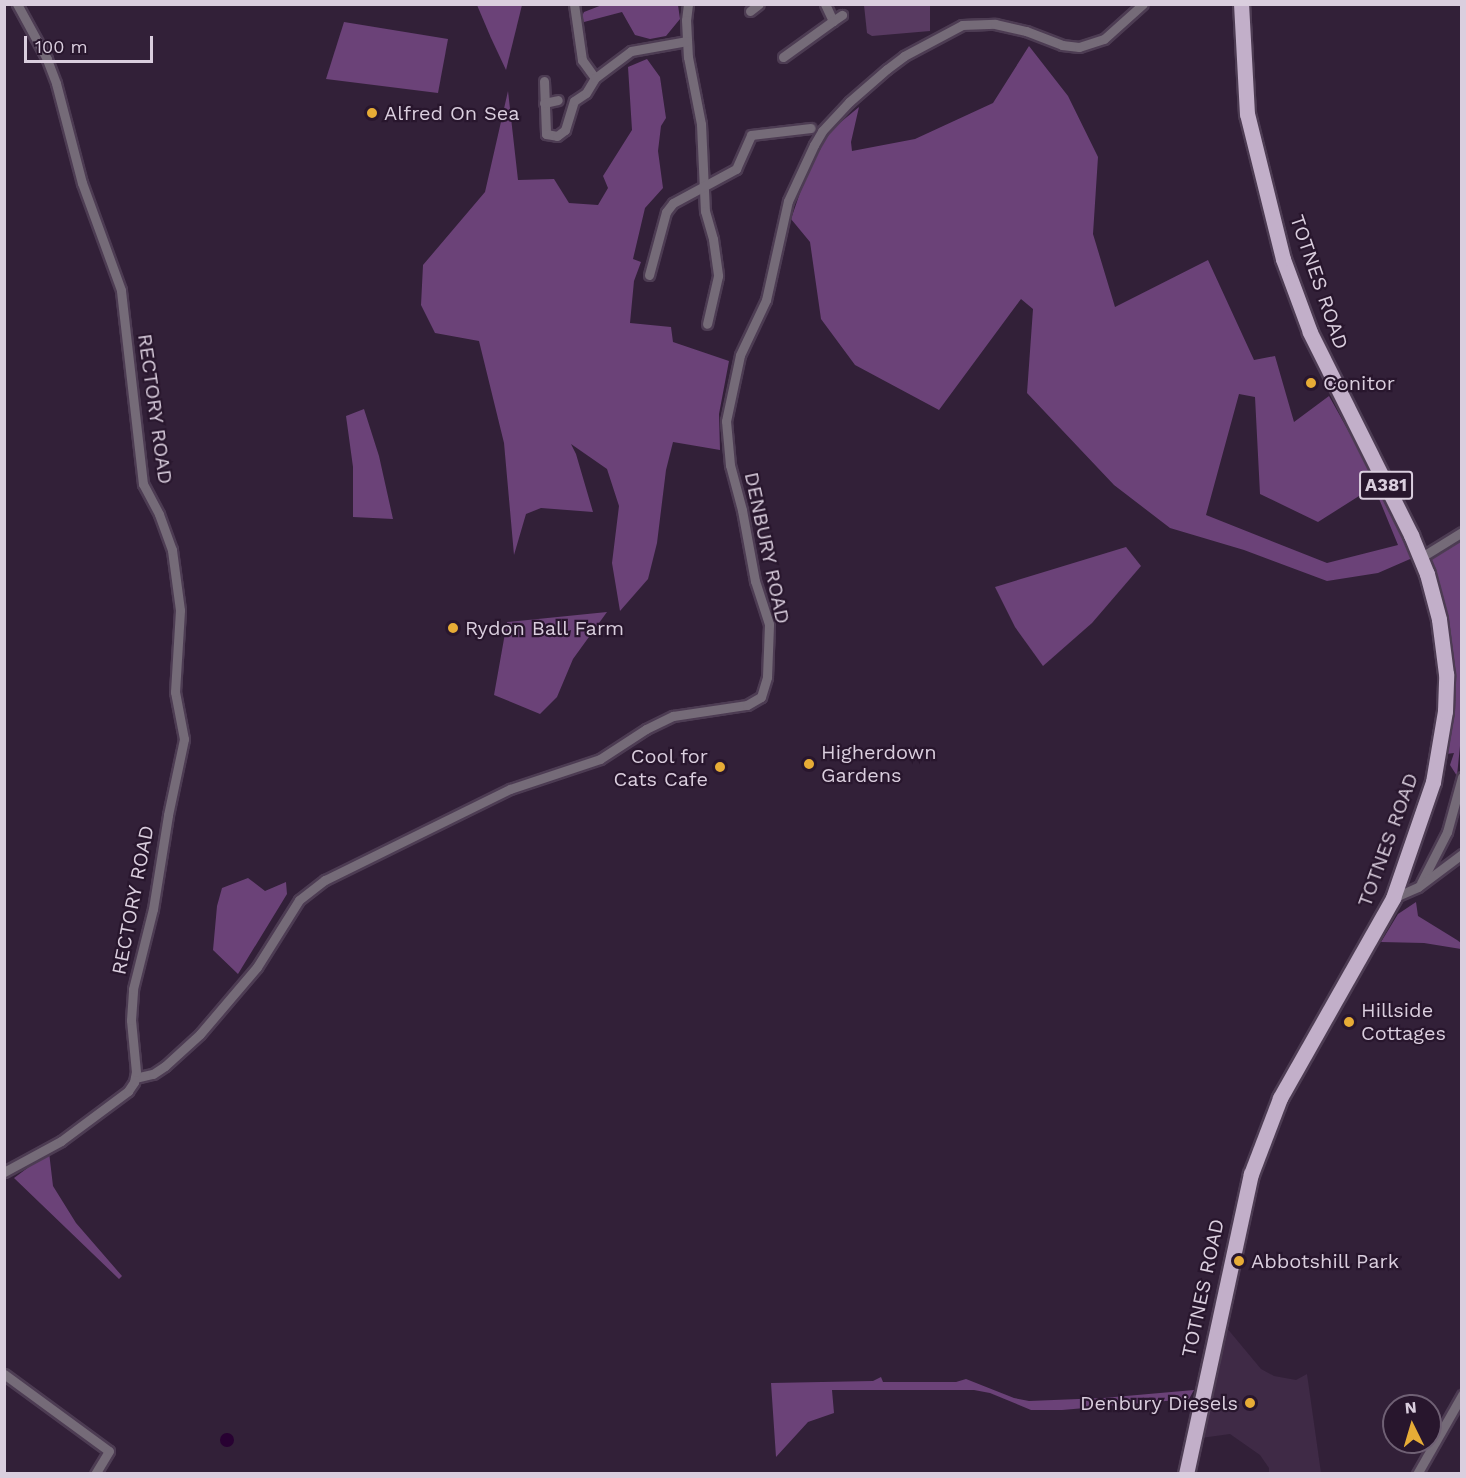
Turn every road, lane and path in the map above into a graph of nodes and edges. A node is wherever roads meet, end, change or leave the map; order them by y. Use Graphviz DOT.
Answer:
graph roads {
  1 [pos="17,4"];
  2 [pos="574,4"];
  3 [pos="688,4"];
  4 [pos="759,4"];
  5 [pos="825,4"];
  6 [pos="1143,4"];
  7 [pos="1241,4"];
  8 [pos="750,11"];
  9 [pos="842,15"];
  10 [pos="833,21"];
  11 [pos="687,41"];
  12 [pos="783,57"];
  13 [pos="595,78"];
  14 [pos="544,81"];
  15 [pos="558,100"];
  16 [pos="544,103"];
  17 [pos="811,128"];
  18 [pos="703,185"];
  19 [pos="649,274"];
  20 [pos="707,324"];
  21 [pos="1461,532"];
  22 [pos="1420,558"];
  23 [pos="1461,780"];
  24 [pos="1461,854"];
  25 [pos="1421,884"];
  26 [pos="1393,898"];
  27 [pos="135,1078"];
  28 [pos="4,1172"];
  29 [pos="4,1374"];
  30 [pos="1461,1395"];
  31 [pos="95,1473"];
  32 [pos="1186,1473"];
  33 [pos="1417,1473"];
  1 -- 27 [label="street, RECTORY ROAD"];
  2 -- 13 [label="street"];
  3 -- 11 [label="street"];
  4 -- 8 [label="street"];
  5 -- 10 [label="street"];
  6 -- 27 [label="street, DENBURY ROAD"];
  7 -- 22 [label="main road, TOTNES ROAD / A381"];
  9 -- 10 [label="street"];
  10 -- 12 [label="street"];
  11 -- 13 [label="street"];
  11 -- 18 [label="street"];
  13 -- 16 [label="street"];
  14 -- 16 [label="street"];
  15 -- 16 [label="street"];
  17 -- 18 [label="street"];
  18 -- 19 [label="street"];
  18 -- 20 [label="street"];
  21 -- 22 [label="street"];
  22 -- 26 [label="main road, TOTNES ROAD / A381"];
  23 -- 25 [label="street"];
  24 -- 25 [label="street"];
  25 -- 26 [label="street"];
  26 -- 32 [label="main road, TOTNES ROAD / A381"];
  27 -- 28 [label="street, DENBURY ROAD"];
  29 -- 31 [label="street"];
  30 -- 33 [label="street"];
}
